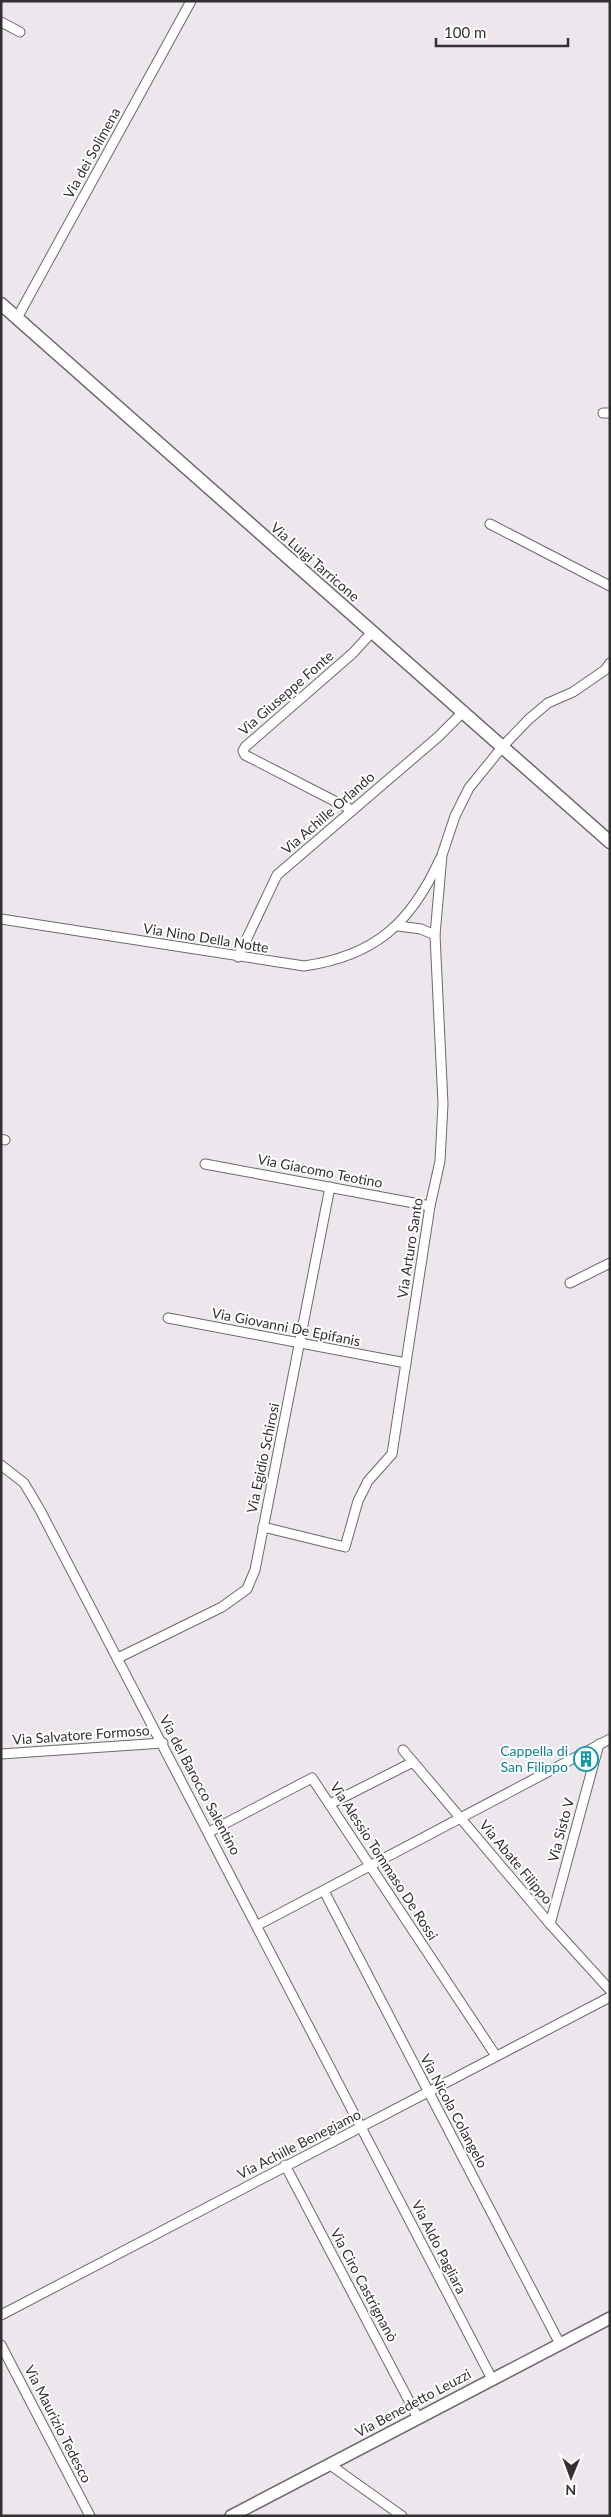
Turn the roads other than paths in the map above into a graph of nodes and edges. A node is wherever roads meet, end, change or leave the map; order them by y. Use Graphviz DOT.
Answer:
graph roads {
  1 [pos="191,1"];
  2 [pos="1,22"];
  3 [pos="20,32"];
  4 [pos="1,304"];
  5 [pos="17,318"];
  6 [pos="490,524"];
  7 [pos="610,586"];
  8 [pos="372,632"];
  9 [pos="610,663"];
  10 [pos="464,711"];
  11 [pos="503,746"];
  12 [pos="352,810"];
  13 [pos="610,842"];
  14 [pos="442,855"];
  15 [pos="2,922"];
  16 [pos="398,926"];
  17 [pos="435,935"];
  18 [pos="238,957"];
  19 [pos="205,1164"];
  20 [pos="330,1187"];
  21 [pos="430,1206"];
  22 [pos="610,1263"];
  23 [pos="570,1284"];
  24 [pos="168,1318"];
  25 [pos="300,1344"];
  26 [pos="403,1363"];
  27 [pos="1,1465"];
  28 [pos="263,1527"];
  29 [pos="118,1658"];
  30 [pos="610,1739"];
  31 [pos="163,1744"];
  32 [pos="599,1744"];
  33 [pos="403,1750"];
  34 [pos="1,1754"];
  35 [pos="413,1762"];
  36 [pos="330,1804"];
  37 [pos="461,1818"];
  38 [pos="209,1832"];
  39 [pos="371,1866"];
  40 [pos="324,1891"];
  41 [pos="550,1924"];
  42 [pos="258,1925"];
  43 [pos="610,1990"];
  44 [pos="610,1997"];
  45 [pos="496,2056"];
  46 [pos="428,2092"];
  47 [pos="362,2127"];
  48 [pos="285,2166"];
  49 [pos="1,2315"];
  50 [pos="610,2318"];
  51 [pos="560,2344"];
  52 [pos="1,2346"];
  53 [pos="492,2379"];
  54 [pos="418,2418"];
  55 [pos="329,2464"];
  56 [pos="90,2516"];
  57 [pos="231,2516"];
  58 [pos="402,2516"];
  1 -- 5 [label="street, Via dei Solimena"];
  2 -- 3 [label="street"];
  4 -- 5 [label="main road, Via Luigi Tarricone"];
  5 -- 8 [label="main road, Via Luigi Tarricone"];
  6 -- 7 [label="street"];
  8 -- 10 [label="main road, Via Luigi Tarricone"];
  8 -- 12 [label="street, Via Giuseppe Fonte"];
  9 -- 11 [label="street, Via Arturo Santo"];
  10 -- 11 [label="main road, Via Luigi Tarricone"];
  10 -- 12 [label="street, Via Achille Orlando"];
  11 -- 13 [label="main road, Via Luigi Tarricone"];
  11 -- 14 [label="street, Via Arturo Santo"];
  12 -- 18 [label="street, Via Achille Orlando"];
  14 -- 16 [label="street, Via Arturo Santo"];
  14 -- 17 [label="street, Via Arturo Santo"];
  15 -- 18 [label="street, Via Nino Della Notte"];
  16 -- 17 [label="street"];
  16 -- 18 [label="street, Via Nino Della Notte"];
  17 -- 21 [label="street, Via Arturo Santo"];
  19 -- 20 [label="street, Via Giacomo Teotino"];
  20 -- 21 [label="street, Via Giacomo Teotino"];
  20 -- 25 [label="street, Via Egidio Schirosi"];
  21 -- 26 [label="street, Via Arturo Santo"];
  22 -- 23 [label="street"];
  24 -- 25 [label="street, Via Giovanni De Epifanis"];
  25 -- 26 [label="street, Via Giovanni De Epifanis"];
  25 -- 28 [label="street, Via Egidio Schirosi"];
  26 -- 28 [label="street, Via Arturo Santo"];
  27 -- 29 [label="street, Via del Barocco Salentino"];
  28 -- 29 [label="street, Via Egidio Schirosi"];
  29 -- 31 [label="street, Via del Barocco Salentino"];
  30 -- 32 [label="street"];
  31 -- 34 [label="street, Via Salvatore Formoso"];
  31 -- 38 [label="street, Via del Barocco Salentino"];
  32 -- 37 [label="street"];
  32 -- 41 [label="street, Via Sisto V"];
  33 -- 35 [label="street, Via Abate Filippo"];
  35 -- 36 [label="street"];
  35 -- 37 [label="street, Via Abate Filippo"];
  36 -- 38 [label="street, Via Alessio Tommaso De Rossi"];
  36 -- 39 [label="street, Via Alessio Tommaso De Rossi"];
  37 -- 39 [label="street"];
  37 -- 41 [label="street, Via Abate Filippo"];
  38 -- 42 [label="street, Via del Barocco Salentino"];
  39 -- 40 [label="street"];
  39 -- 45 [label="street, Via Alessio Tommaso De Rossi"];
  40 -- 42 [label="street"];
  40 -- 46 [label="street, Via Nicola Colangelo"];
  41 -- 43 [label="street, Via Abate Filippo"];
  42 -- 47 [label="street, Via del Barocco Salentino"];
  44 -- 45 [label="street, Via Achille Benegiamo"];
  45 -- 46 [label="street, Via Achille Benegiamo"];
  46 -- 47 [label="street, Via Achille Benegiamo"];
  46 -- 51 [label="street, Via Nicola Colangelo"];
  47 -- 48 [label="street, Via Achille Benegiamo"];
  47 -- 53 [label="street, Via Aldo Pagliara"];
  48 -- 49 [label="street, Via Achille Benegiamo"];
  48 -- 54 [label="street, Via Ciro Castrignanò"];
  50 -- 51 [label="street, Via Benedetto Leuzzi"];
  51 -- 53 [label="street, Via Benedetto Leuzzi"];
  52 -- 56 [label="street, Via Maurizio Tedesco"];
  53 -- 54 [label="street, Via Benedetto Leuzzi"];
  54 -- 55 [label="street, Via Benedetto Leuzzi"];
  55 -- 57 [label="street, Via Benedetto Leuzzi"];
  55 -- 58 [label="street"];
}
